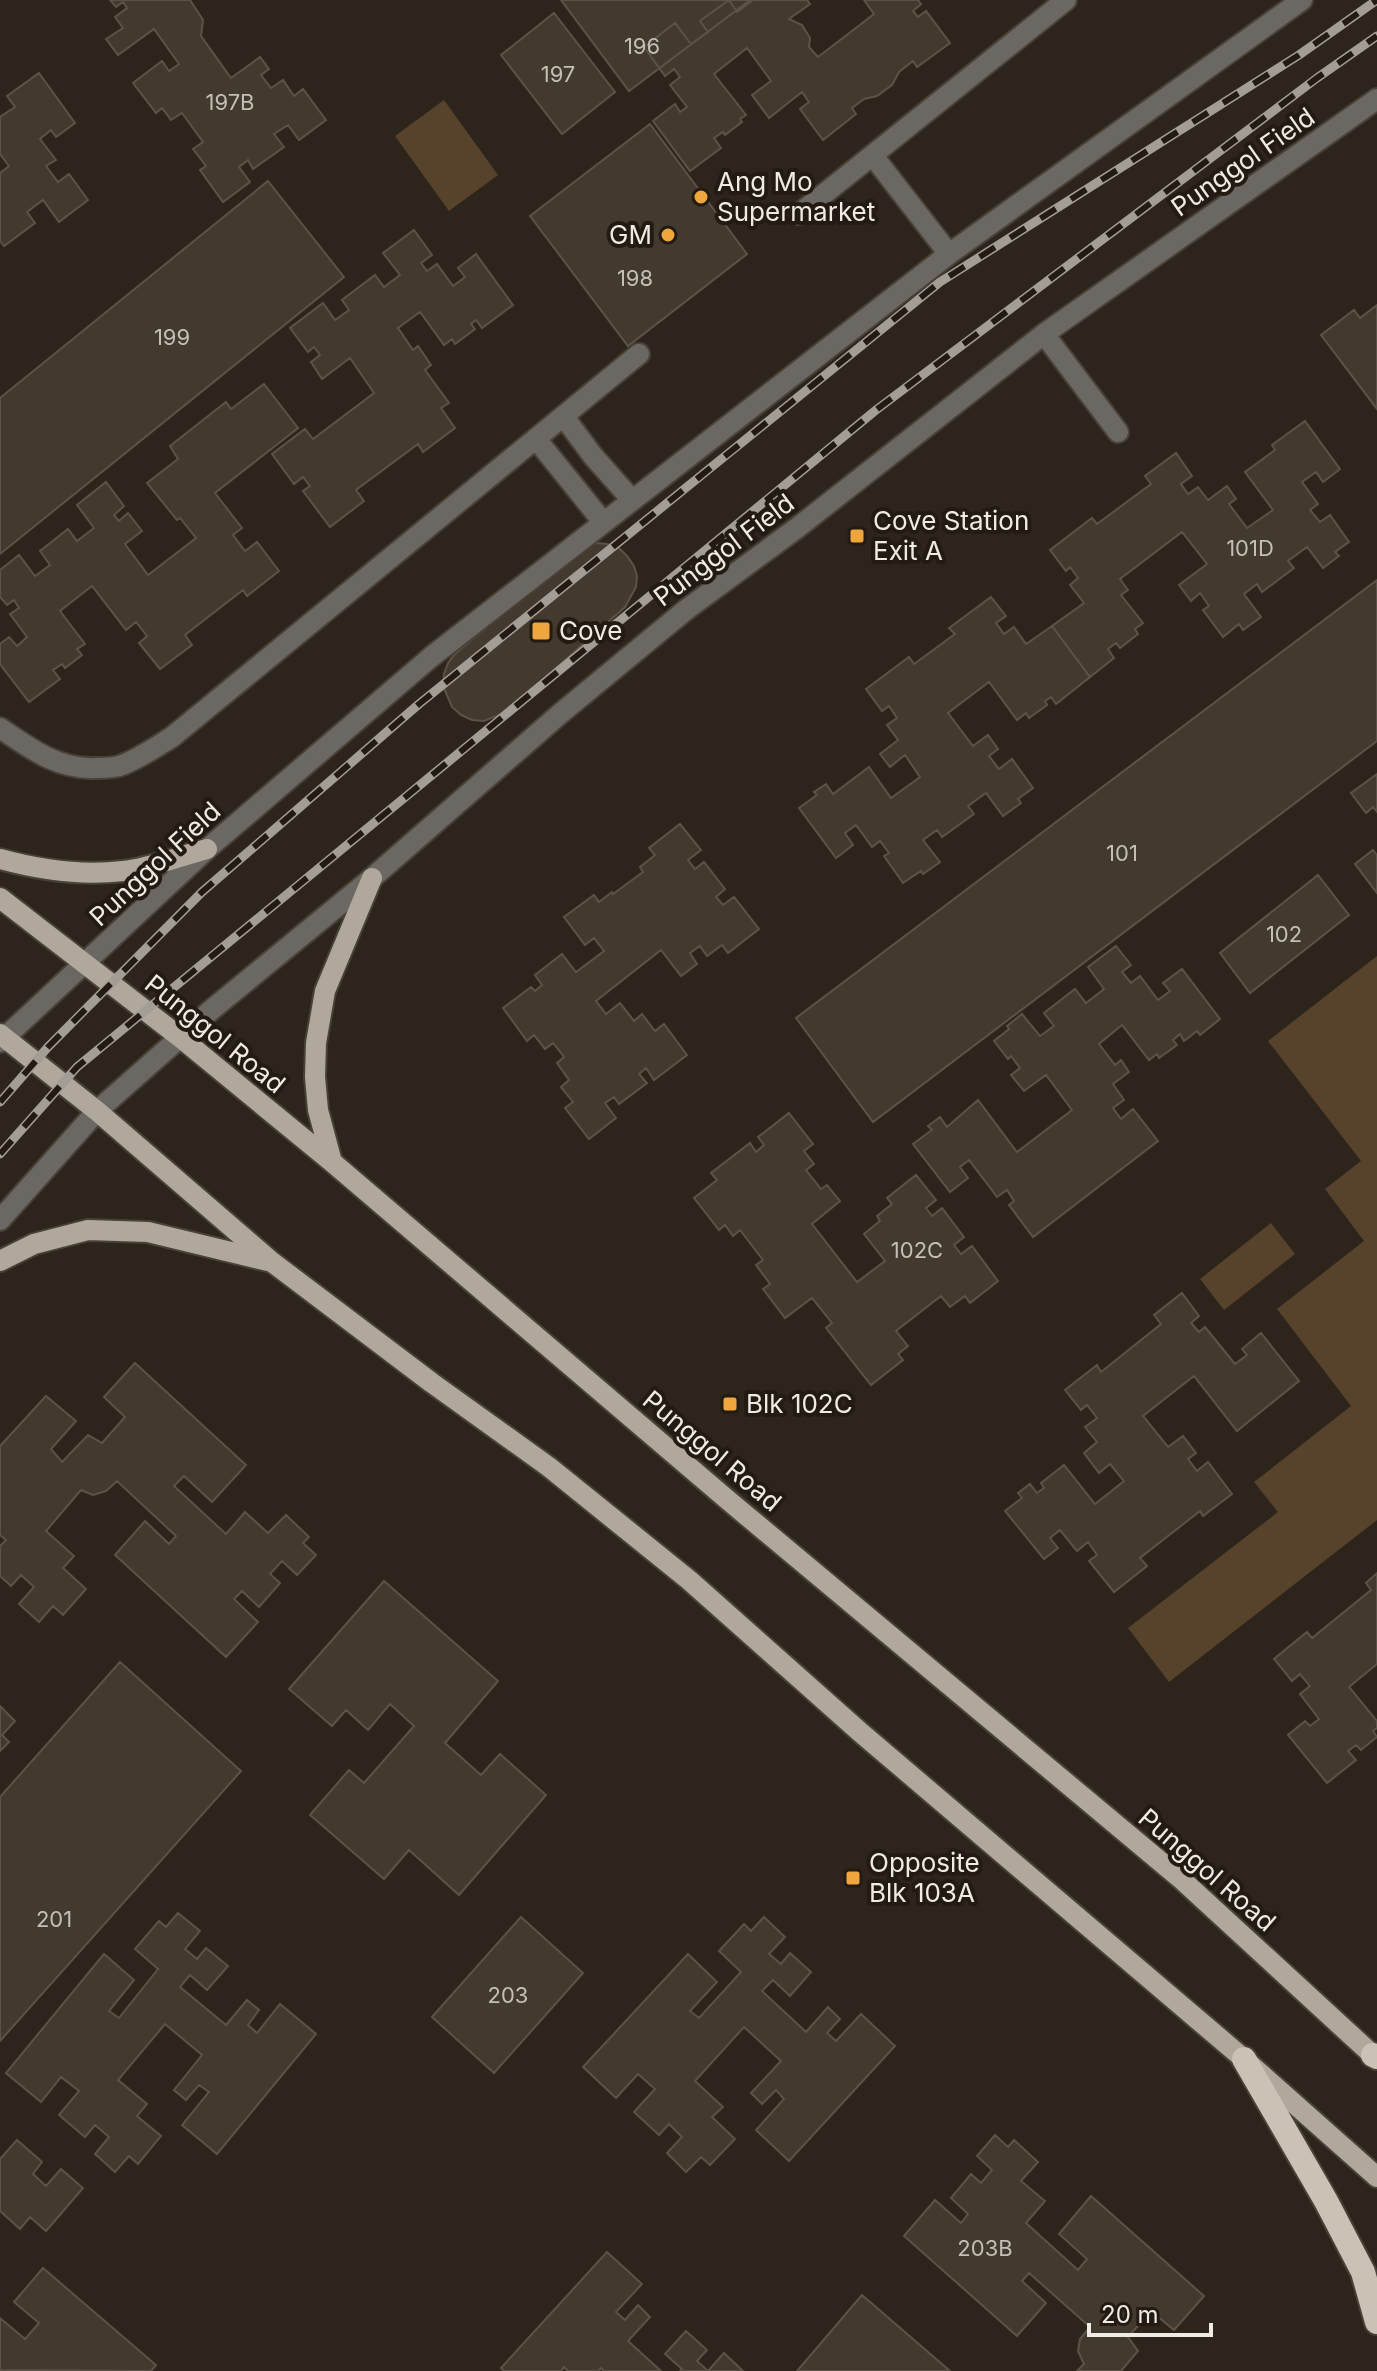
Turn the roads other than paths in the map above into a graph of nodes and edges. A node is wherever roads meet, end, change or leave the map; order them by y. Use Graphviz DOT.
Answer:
graph roads {
  1 [pos="1066,0"];
  2 [pos="1302,0"];
  3 [pos="1377,99"];
  4 [pos="873,156"];
  5 [pos="799,214"];
  6 [pos="949,254"];
  7 [pos="1044,334"];
  8 [pos="639,354"];
  9 [pos="564,417"];
  10 [pos="1118,432"];
  11 [pos="537,440"];
  12 [pos="632,500"];
  13 [pos="603,522"];
  14 [pos="0,728"];
  15 [pos="207,849"];
  16 [pos="0,859"];
  17 [pos="372,878"];
  18 [pos="0,898"];
  19 [pos="83,964"];
  20 [pos="1,1038"];
  21 [pos="181,1038"];
  22 [pos="97,1111"];
  23 [pos="332,1162"];
  24 [pos="0,1220"];
  25 [pos="0,1261"];
  26 [pos="272,1262"];
  27 [pos="1376,2057"];
  28 [pos="1244,2059"];
  29 [pos="1377,2177"];
  30 [pos="1377,2322"];
  1 -- 4 [label="street"];
  2 -- 6 [label="street, Punggol Field"];
  3 -- 7 [label="street, Punggol Field"];
  4 -- 5 [label="street"];
  4 -- 6 [label="street"];
  6 -- 12 [label="street, Punggol Field"];
  7 -- 10 [label="street"];
  7 -- 17 [label="street, Punggol Field"];
  8 -- 9 [label="street"];
  9 -- 11 [label="street"];
  9 -- 12 [label="street"];
  11 -- 13 [label="street"];
  11 -- 14 [label="street"];
  12 -- 13 [label="street, Punggol Field"];
  13 -- 15 [label="street, Punggol Field"];
  15 -- 16 [label="main road"];
  15 -- 19 [label="street, Punggol Field"];
  17 -- 21 [label="street, Punggol Field"];
  17 -- 23 [label="main road"];
  18 -- 19 [label="main road, Punggol Road"];
  19 -- 20 [label="street, Punggol Field"];
  19 -- 21 [label="main road, Punggol Road"];
  20 -- 22 [label="main road"];
  21 -- 22 [label="street, Punggol Field"];
  21 -- 23 [label="main road, Punggol Road"];
  22 -- 24 [label="street, Punggol Field"];
  22 -- 26 [label="main road"];
  23 -- 27 [label="main road, Punggol Road"];
  25 -- 26 [label="main road"];
  26 -- 28 [label="main road"];
  28 -- 29 [label="main road"];
  28 -- 30 [label="highway"];
}
